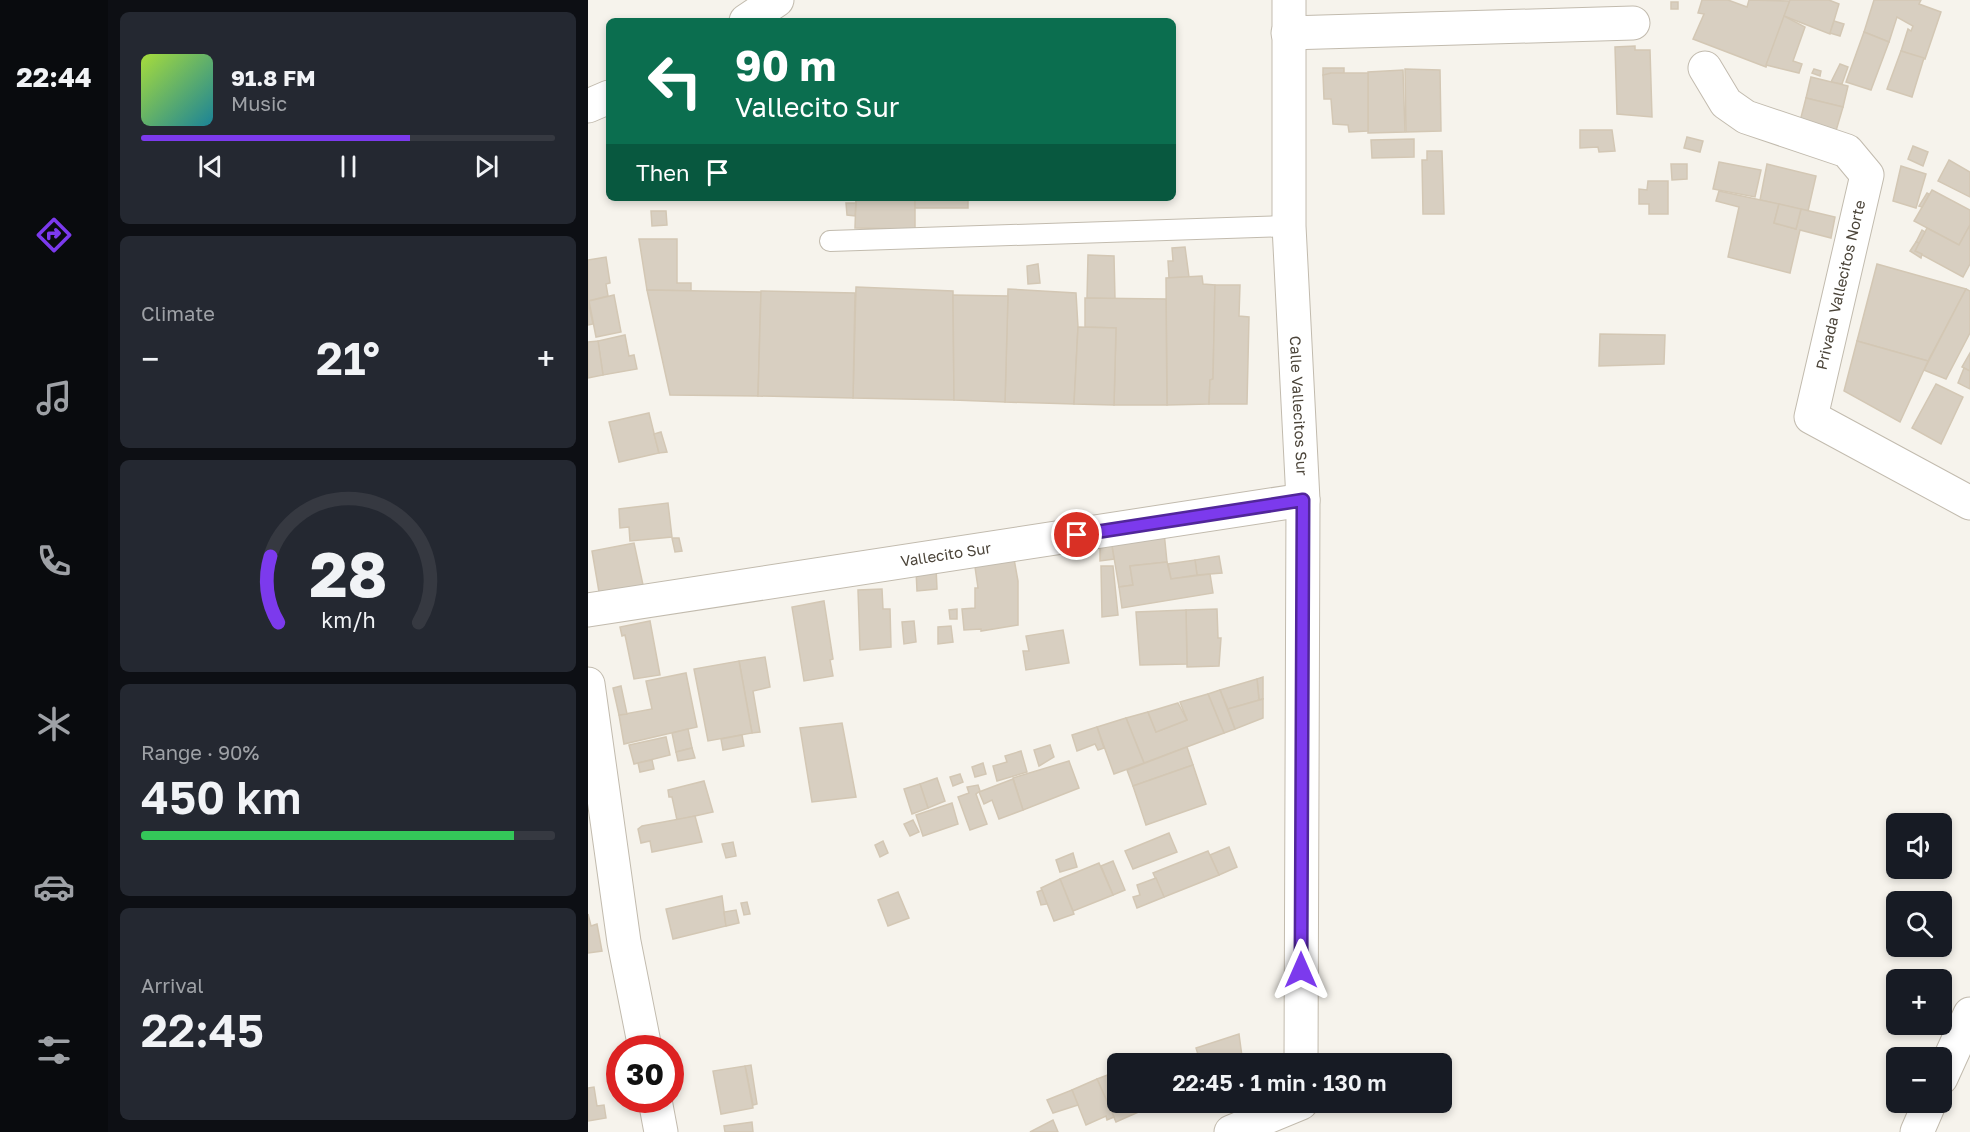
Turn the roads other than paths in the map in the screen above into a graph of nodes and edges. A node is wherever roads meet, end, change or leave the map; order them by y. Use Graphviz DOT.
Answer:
graph roads {
  1 [pos="777,0"];
  2 [pos="1288,0"];
  3 [pos="750,18"];
  4 [pos="1634,23"];
  5 [pos="1288,33"];
  6 [pos="1705,68"];
  7 [pos="606,98"];
  8 [pos="588,106"];
  9 [pos="1289,225"];
  10 [pos="830,241"];
  11 [pos="1303,500"];
  12 [pos="1970,503"];
  13 [pos="588,610"];
  14 [pos="588,684"];
  15 [pos="1970,1014"];
  16 [pos="642,1035"];
  17 [pos="1301,1053"];
  18 [pos="1952,1054"];
  19 [pos="657,1113"];
  20 [pos="1277,1113"];
  21 [pos="1301,1113"];
  22 [pos="1925,1113"];
  23 [pos="661,1132"];
  24 [pos="1231,1132"];
  25 [pos="1300,1132"];
  26 [pos="1917,1132"];
  1 -- 3 [label="street"];
  2 -- 5 [label="street, Calle Vallecitos Sur"];
  4 -- 5 [label="street"];
  5 -- 9 [label="street, Calle Vallecitos Sur"];
  6 -- 12 [label="street, Privada Vallecitos Norte"];
  7 -- 8 [label="street"];
  9 -- 10 [label="lane"];
  9 -- 11 [label="street, Calle Vallecitos Sur"];
  11 -- 13 [label="street, Vallecito Sur"];
  11 -- 17 [label="street, Calle Vallecitos Sur"];
  14 -- 16 [label="street"];
  15 -- 18 [label="street"];
  19 -- 23 [label="street"];
  20 -- 24 [label="street"];
  21 -- 25 [label="street"];
  22 -- 26 [label="street"];
}
